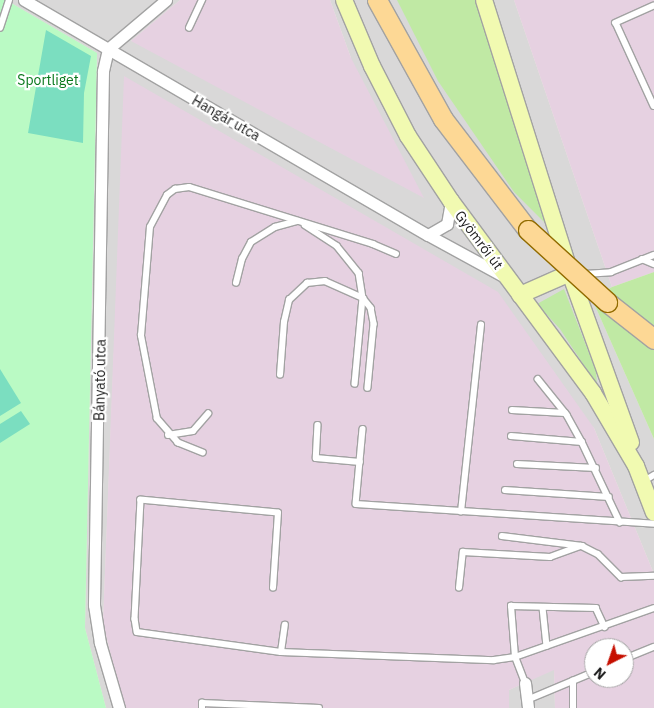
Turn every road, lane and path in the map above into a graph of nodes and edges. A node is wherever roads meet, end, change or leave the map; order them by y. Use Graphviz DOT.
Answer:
graph roads {
  1 [pos="9,0"];
  2 [pos="24,0"];
  3 [pos="166,0"];
  4 [pos="202,0"];
  5 [pos="344,0"];
  6 [pos="377,0"];
  7 [pos="484,0"];
  8 [pos="654,6"];
  9 [pos="0,28"];
  10 [pos="189,28"];
  11 [pos="108,49"];
  12 [pos="654,106"];
  13 [pos="450,201"];
  14 [pos="299,221"];
  15 [pos="428,235"];
  16 [pos="396,254"];
  17 [pos="654,255"];
  18 [pos="642,260"];
  19 [pos="654,264"];
  20 [pos="570,273"];
  21 [pos="507,278"];
  22 [pos="236,283"];
  23 [pos="520,295"];
  24 [pos="363,298"];
  25 [pos="481,325"];
  26 [pos="654,339"];
  27 [pos="280,375"];
  28 [pos="538,379"];
  29 [pos="355,384"];
  30 [pos="368,388"];
  31 [pos="512,410"];
  32 [pos="566,413"];
  33 [pos="208,414"];
  34 [pos="318,426"];
  35 [pos="363,429"];
  36 [pos="168,435"];
  37 [pos="512,436"];
  38 [pos="582,442"];
  39 [pos="203,453"];
  40 [pos="360,462"];
  41 [pos="517,464"];
  42 [pos="636,466"];
  43 [pos="596,468"];
  44 [pos="648,478"];
  45 [pos="505,490"];
  46 [pos="609,497"];
  47 [pos="461,512"];
  48 [pos="654,512"];
  49 [pos="620,522"];
  50 [pos="654,524"];
  51 [pos="502,536"];
  52 [pos="582,546"];
  53 [pos="654,576"];
  54 [pos="273,588"];
  55 [pos="459,588"];
  56 [pos="543,608"];
  57 [pos="654,608"];
  58 [pos="285,625"];
  59 [pos="605,627"];
  60 [pos="547,646"];
  61 [pos="654,647"];
  62 [pos="282,652"];
  63 [pos="634,656"];
  64 [pos="515,657"];
  65 [pos="584,676"];
  66 [pos="573,681"];
  67 [pos="525,683"];
  68 [pos="528,704"];
  69 [pos="119,708"];
  70 [pos="202,708"];
  71 [pos="319,708"];
  72 [pos="573,708"];
  1 -- 9 [label="lane"];
  2 -- 11 [label="street, Hangár utca"];
  3 -- 11 [label="street"];
  4 -- 10 [label="lane"];
  5 -- 13 [label="street, Gyömrői út"];
  6 -- 26 [label="main road, bridge"];
  7 -- 20 [label="street, Gyömrői út"];
  8 -- 12 [label="lane"];
  11 -- 15 [label="street, Hangár utca"];
  11 -- 69 [label="street, Bányató utca"];
  13 -- 15 [label="street"];
  13 -- 21 [label="street, Gyömrői út"];
  14 -- 16 [label="lane"];
  14 -- 22 [label="lane"];
  14 -- 24 [label="lane"];
  14 -- 36 [label="lane"];
  15 -- 21 [label="street, Hangár utca"];
  17 -- 18 [label="lane"];
  18 -- 19 [label="lane"];
  18 -- 20 [label="lane"];
  20 -- 23 [label="street"];
  20 -- 42 [label="street, Gyömrői út"];
  21 -- 23 [label="street, Gyömrői út"];
  23 -- 42 [label="street, Gyömrői út"];
  24 -- 27 [label="lane"];
  24 -- 29 [label="lane"];
  24 -- 30 [label="lane"];
  25 -- 47 [label="lane"];
  28 -- 32 [label="lane"];
  31 -- 32 [label="lane"];
  32 -- 38 [label="lane"];
  33 -- 36 [label="lane"];
  34 -- 40 [label="lane"];
  35 -- 40 [label="lane"];
  36 -- 39 [label="lane"];
  37 -- 38 [label="lane"];
  38 -- 43 [label="lane"];
  40 -- 47 [label="lane"];
  41 -- 43 [label="lane"];
  42 -- 44 [label="street, Gyömrői út"];
  43 -- 46 [label="lane"];
  44 -- 48 [label="street, Gyömrői út"];
  45 -- 46 [label="lane"];
  46 -- 49 [label="lane"];
  47 -- 49 [label="lane"];
  49 -- 50 [label="lane"];
  51 -- 52 [label="lane"];
  52 -- 53 [label="lane"];
  52 -- 55 [label="lane"];
  54 -- 62 [label="lane"];
  56 -- 59 [label="lane"];
  56 -- 60 [label="lane"];
  56 -- 64 [label="lane"];
  57 -- 59 [label="lane"];
  58 -- 62 [label="lane"];
  59 -- 60 [label="lane"];
  60 -- 64 [label="lane"];
  61 -- 63 [label="lane"];
  62 -- 64 [label="lane"];
  64 -- 67 [label="lane"];
  65 -- 66 [label="lane"];
  66 -- 68 [label="lane"];
  66 -- 72 [label="lane"];
  67 -- 68 [label="street"];
  70 -- 71 [label="lane"];
}
